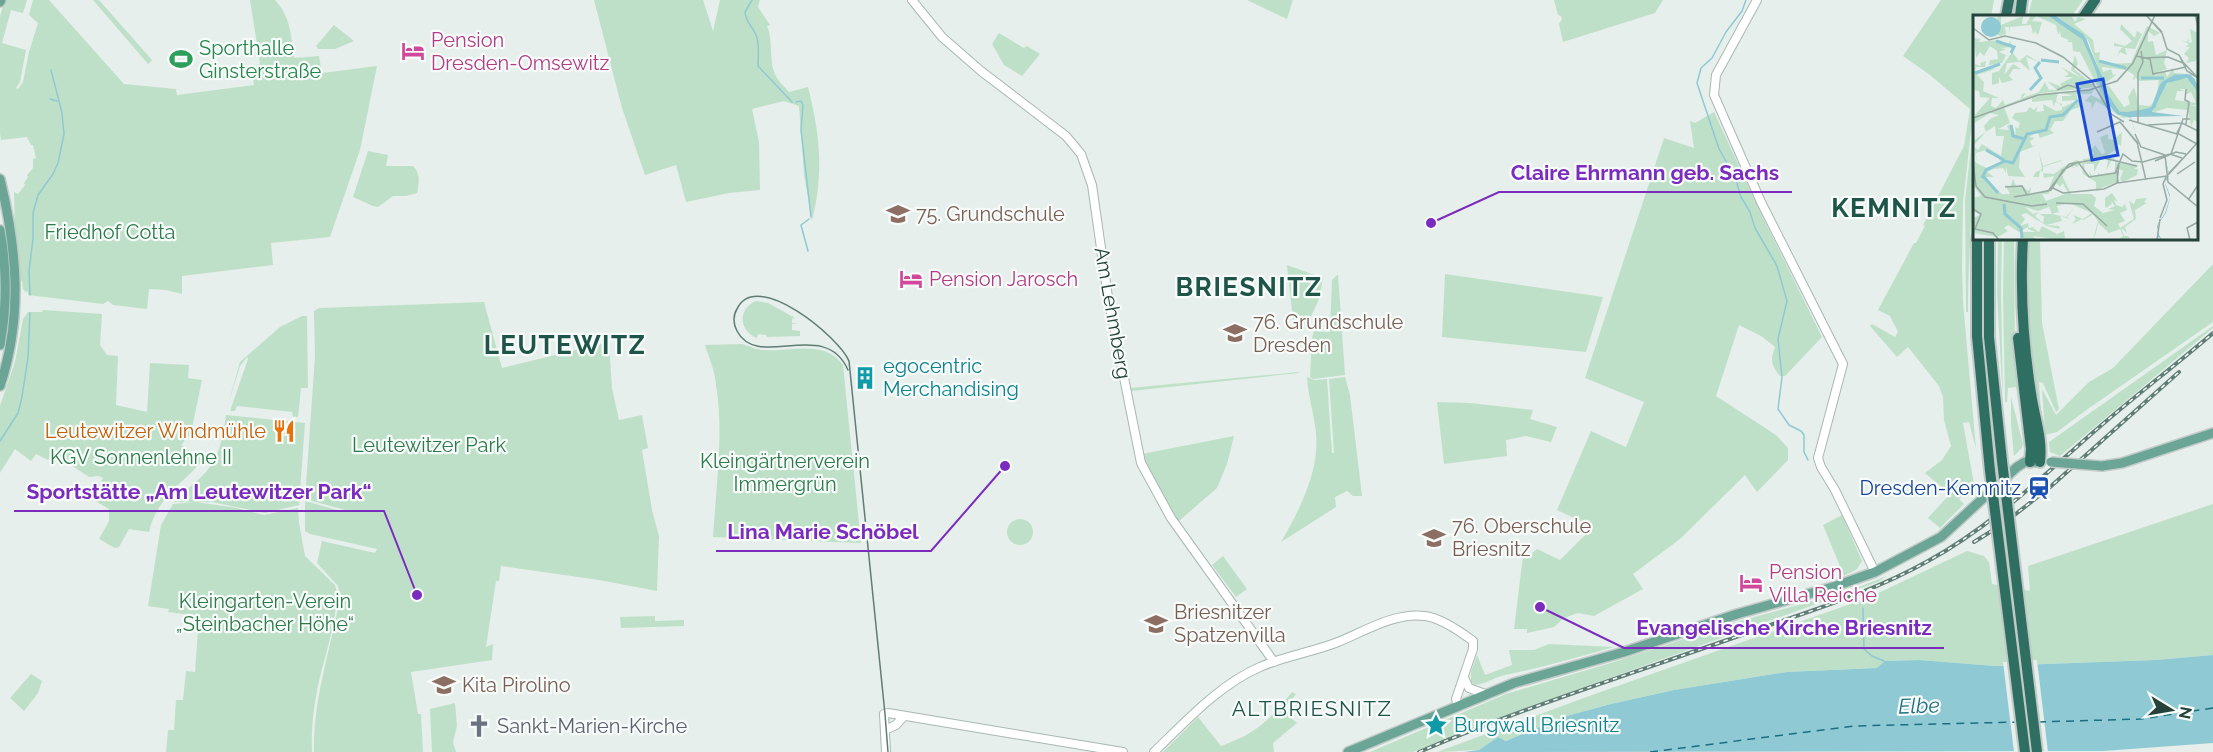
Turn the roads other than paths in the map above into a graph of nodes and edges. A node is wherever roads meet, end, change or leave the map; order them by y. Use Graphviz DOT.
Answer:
graph roads {
  1 [pos="912,0"];
  2 [pos="1757,0"];
  3 [pos="2009,0"];
  4 [pos="2022,0"];
  5 [pos="2088,0"];
  6 [pos="2095,0"];
  7 [pos="2006,15"];
  8 [pos="2020,15"];
  9 [pos="2078,15"];
  10 [pos="2085,15"];
  11 [pos="0,179"];
  12 [pos="0,231"];
  13 [pos="1977,240"];
  14 [pos="1989,240"];
  15 [pos="2017,240"];
  16 [pos="2023,240"];
  17 [pos="0,345"];
  18 [pos="0,386"];
  19 [pos="2213,433"];
  20 [pos="2040,462"];
  21 [pos="1875,572"];
  22 [pos="1274,662"];
  23 [pos="1464,677"];
  24 [pos="1485,694"];
  25 [pos="1458,706"];
  26 [pos="904,716"];
  27 [pos="885,730"];
  28 [pos="886,752"];
  29 [pos="1123,752"];
  30 [pos="1154,752"];
  31 [pos="1348,752"];
  32 [pos="2025,752"];
  33 [pos="2037,752"];
  1 -- 22 [label="street, Am Lehmberg"];
  2 -- 21 [label="street"];
  3 -- 7 [label="highway"];
  4 -- 8 [label="highway"];
  5 -- 9 [label="highway"];
  6 -- 10 [label="highway"];
  11 -- 18 [label="main road"];
  12 -- 17 [label="main road"];
  13 -- 32 [label="highway, bridge"];
  14 -- 33 [label="highway, bridge"];
  15 -- 20 [label="highway"];
  16 -- 20 [label="highway"];
  19 -- 20 [label="main road, bridge"];
  20 -- 21 [label="main road"];
  21 -- 24 [label="main road"];
  22 -- 23 [label="street"];
  22 -- 30 [label="street"];
  23 -- 24 [label="street"];
  23 -- 25 [label="street"];
  24 -- 25 [label="main road"];
  25 -- 31 [label="main road"];
  26 -- 27 [label="street"];
  26 -- 27 [label="street"];
  26 -- 29 [label="street"];
  27 -- 28 [label="street"];
}
